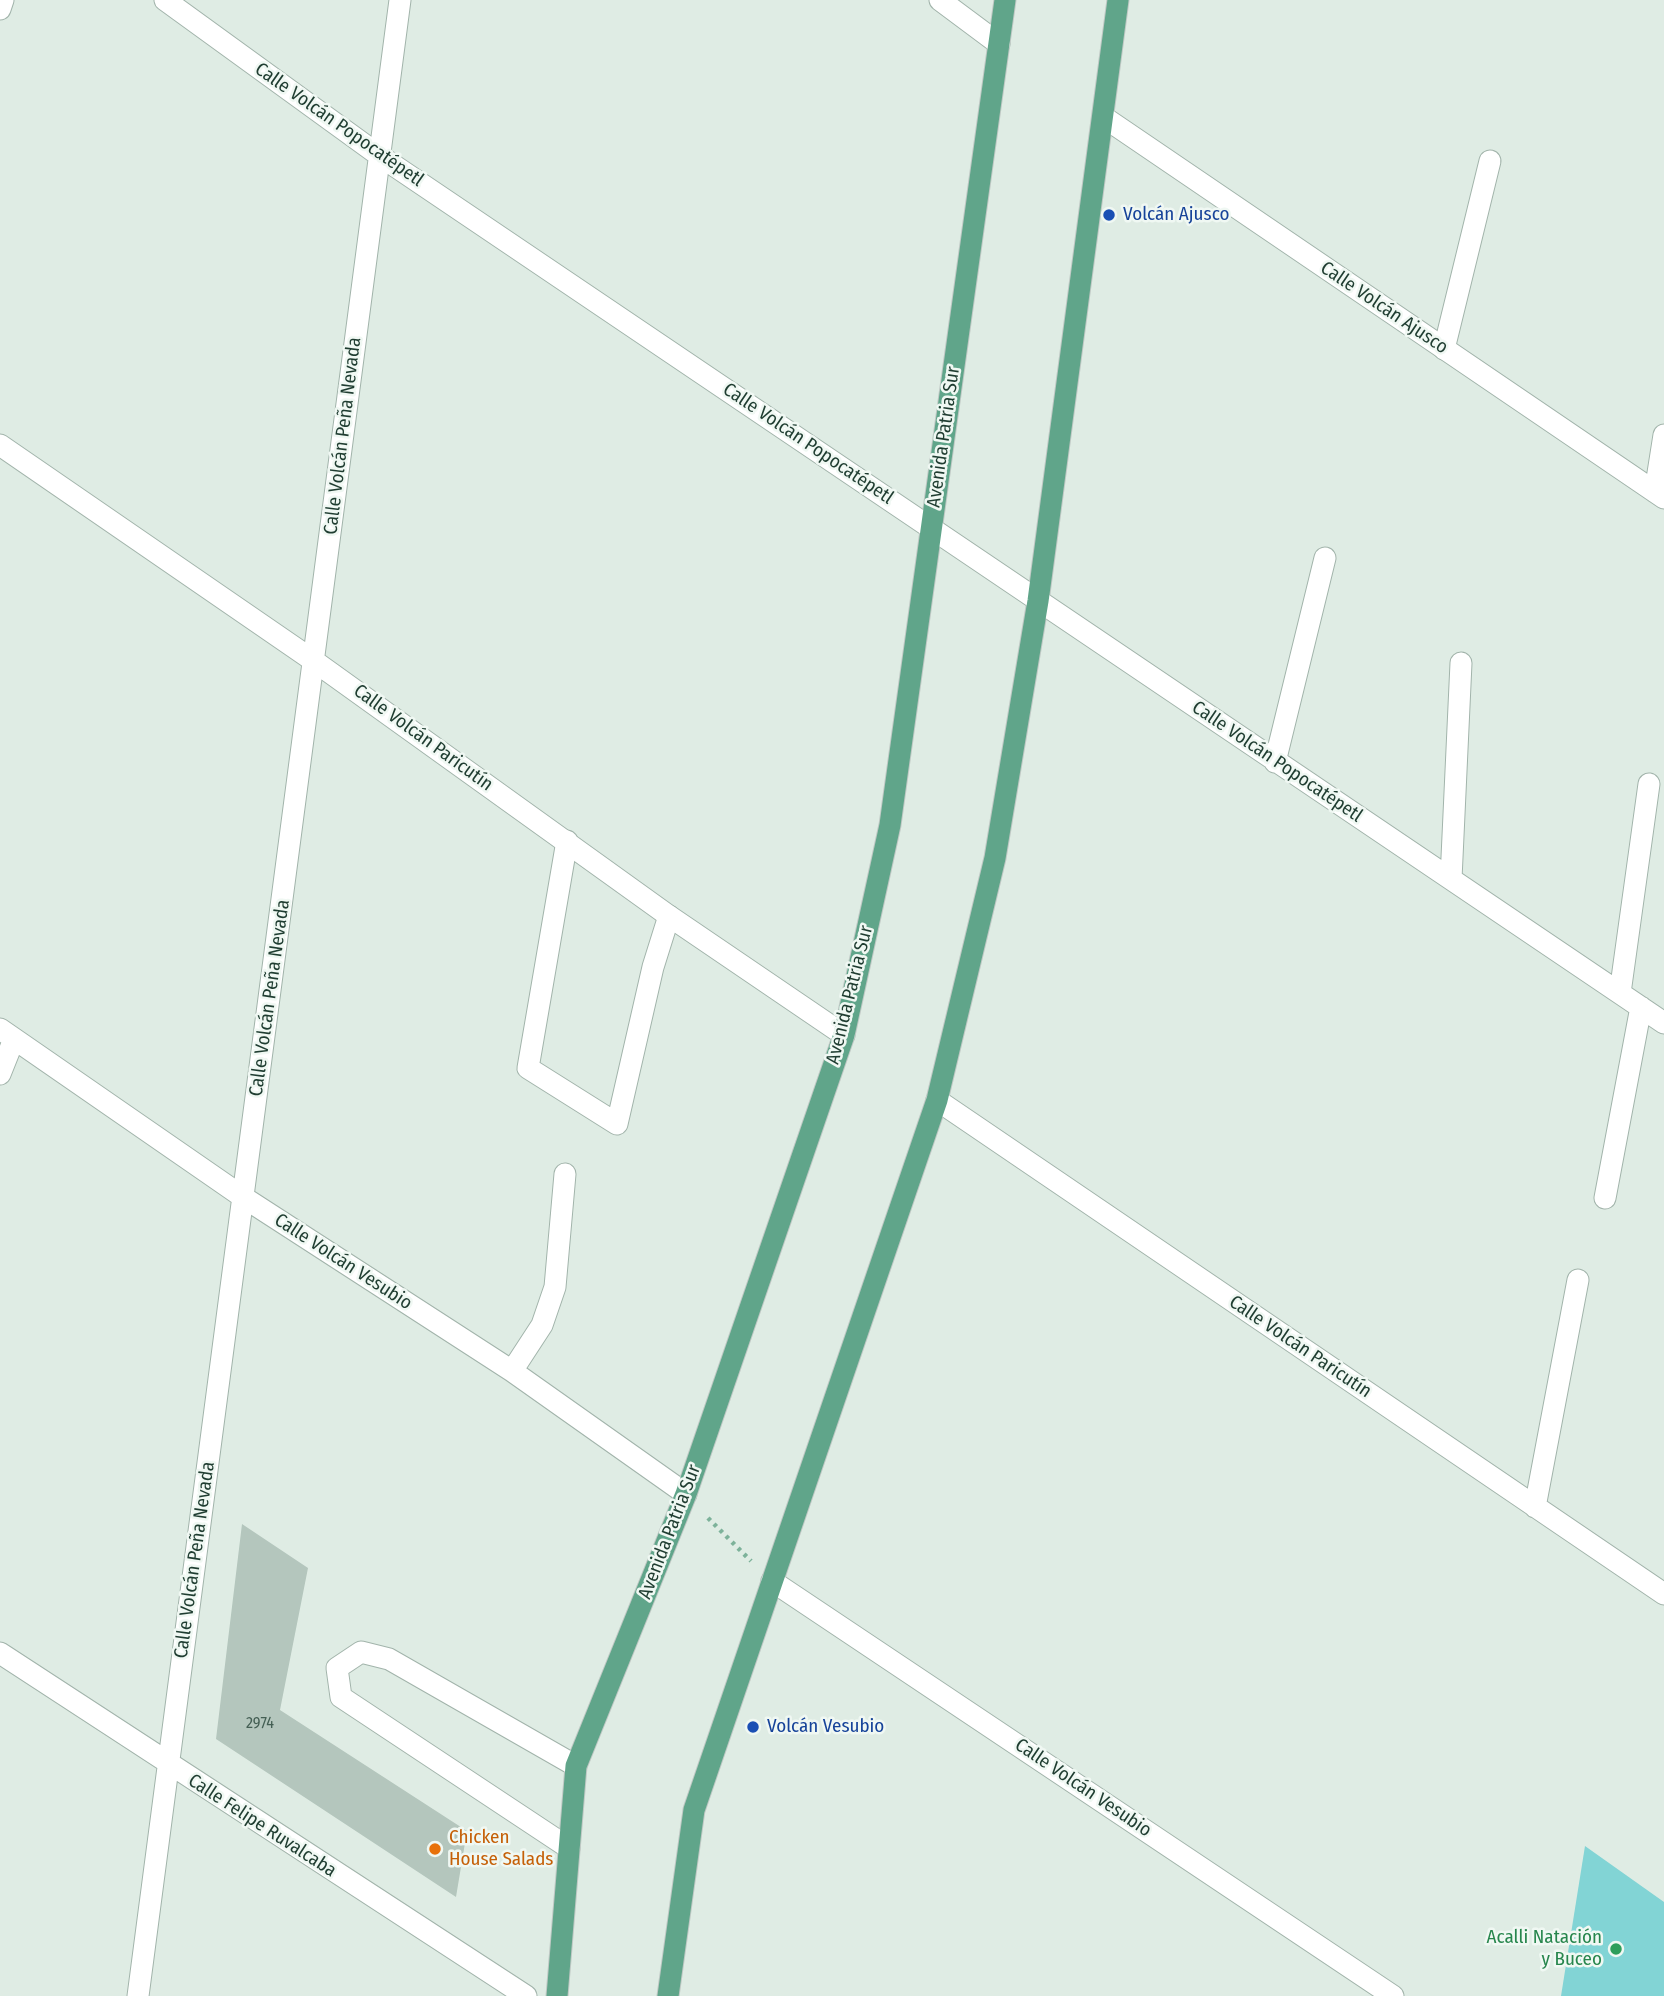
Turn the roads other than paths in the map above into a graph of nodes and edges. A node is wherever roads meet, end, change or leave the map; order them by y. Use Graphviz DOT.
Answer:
graph roads {
  1 [pos="3,0"];
  2 [pos="165,0"];
  3 [pos="400,0"];
  4 [pos="940,0"];
  5 [pos="1004,0"];
  6 [pos="1118,0"];
  7 [pos="0,9"];
  8 [pos="999,44"];
  9 [pos="1105,118"];
  10 [pos="380,156"];
  11 [pos="1490,161"];
  12 [pos="1444,349"];
  13 [pos="1664,435"];
  14 [pos="0,445"];
  15 [pos="1659,495"];
  16 [pos="932,528"];
  17 [pos="1325,558"];
  18 [pos="1038,601"];
  19 [pos="314,660"];
  20 [pos="1461,663"];
  21 [pos="1275,761"];
  22 [pos="1649,784"];
  23 [pos="567,841"];
  24 [pos="1451,879"];
  25 [pos="669,916"];
  26 [pos="1620,993"];
  27 [pos="1641,1007"];
  28 [pos="1664,1023"];
  29 [pos="7,1034"];
  30 [pos="844,1035"];
  31 [pos="0,1074"];
  32 [pos="937,1100"];
  33 [pos="565,1174"];
  34 [pos="243,1197"];
  35 [pos="1605,1198"];
  36 [pos="1578,1280"];
  37 [pos="512,1371"];
  38 [pos="686,1494"];
  39 [pos="1535,1507"];
  40 [pos="772,1581"];
  41 [pos="1664,1594"];
  42 [pos="0,1653"];
  43 [pos="168,1765"];
  44 [pos="576,1766"];
  45 [pos="569,1849"];
  46 [pos="138,1996"];
  47 [pos="526,1996"];
  48 [pos="557,1996"];
  49 [pos="668,1996"];
  50 [pos="1393,1996"];
  1 -- 7 [label="street"];
  2 -- 10 [label="street, Calle Volcán Popocatépetl"];
  3 -- 10 [label="street, Calle Volcán Peña Nevada"];
  4 -- 8 [label="street"];
  5 -- 8 [label="main road, Avenida Patria Sur"];
  6 -- 9 [label="main road"];
  8 -- 16 [label="main road, Avenida Patria Sur"];
  9 -- 12 [label="street, Calle Volcán Ajusco"];
  9 -- 18 [label="main road"];
  10 -- 16 [label="street, Calle Volcán Popocatépetl"];
  10 -- 19 [label="street, Calle Volcán Peña Nevada"];
  11 -- 12 [label="street"];
  12 -- 15 [label="street, Calle Volcán Ajusco"];
  13 -- 15 [label="street"];
  14 -- 19 [label="street, Calle Volcán Paricutín"];
  16 -- 18 [label="street, Calle Volcán Popocatépetl"];
  16 -- 30 [label="main road, Avenida Patria Sur"];
  17 -- 21 [label="street"];
  18 -- 21 [label="street, Calle Volcán Popocatépetl"];
  18 -- 32 [label="main road"];
  19 -- 23 [label="street, Calle Volcán Paricutín"];
  19 -- 34 [label="street, Calle Volcán Peña Nevada"];
  20 -- 24 [label="street"];
  21 -- 24 [label="street, Calle Volcán Popocatépetl"];
  22 -- 26 [label="street"];
  23 -- 25 [label="street, Calle Volcán Paricutín"];
  23 -- 25 [label="street"];
  24 -- 26 [label="street, Calle Volcán Popocatépetl"];
  25 -- 30 [label="street, Calle Volcán Paricutín"];
  26 -- 27 [label="street, Calle Volcán Popocatépetl"];
  27 -- 28 [label="street, Calle Volcán Popocatépetl"];
  27 -- 35 [label="street"];
  29 -- 31 [label="street"];
  29 -- 34 [label="street, Calle Volcán Vesubio"];
  30 -- 38 [label="main road, Avenida Patria Sur"];
  32 -- 39 [label="street, Calle Volcán Paricutín"];
  32 -- 40 [label="main road"];
  33 -- 37 [label="street"];
  34 -- 37 [label="street, Calle Volcán Vesubio"];
  34 -- 43 [label="street, Calle Volcán Peña Nevada"];
  36 -- 39 [label="street"];
  37 -- 38 [label="street, Calle Volcán Vesubio"];
  38 -- 44 [label="main road, Avenida Patria Sur"];
  39 -- 41 [label="street, Calle Volcán Paricutín"];
  40 -- 49 [label="main road"];
  40 -- 50 [label="street, Calle Volcán Vesubio"];
  42 -- 43 [label="street, Calle Felipe Ruvalcaba"];
  43 -- 46 [label="street, Calle Volcán Peña Nevada"];
  43 -- 47 [label="street, Calle Felipe Ruvalcaba"];
  44 -- 45 [label="main road, Avenida Patria Sur"];
  44 -- 45 [label="street"];
  45 -- 48 [label="main road, Avenida Patria Sur"];
}
